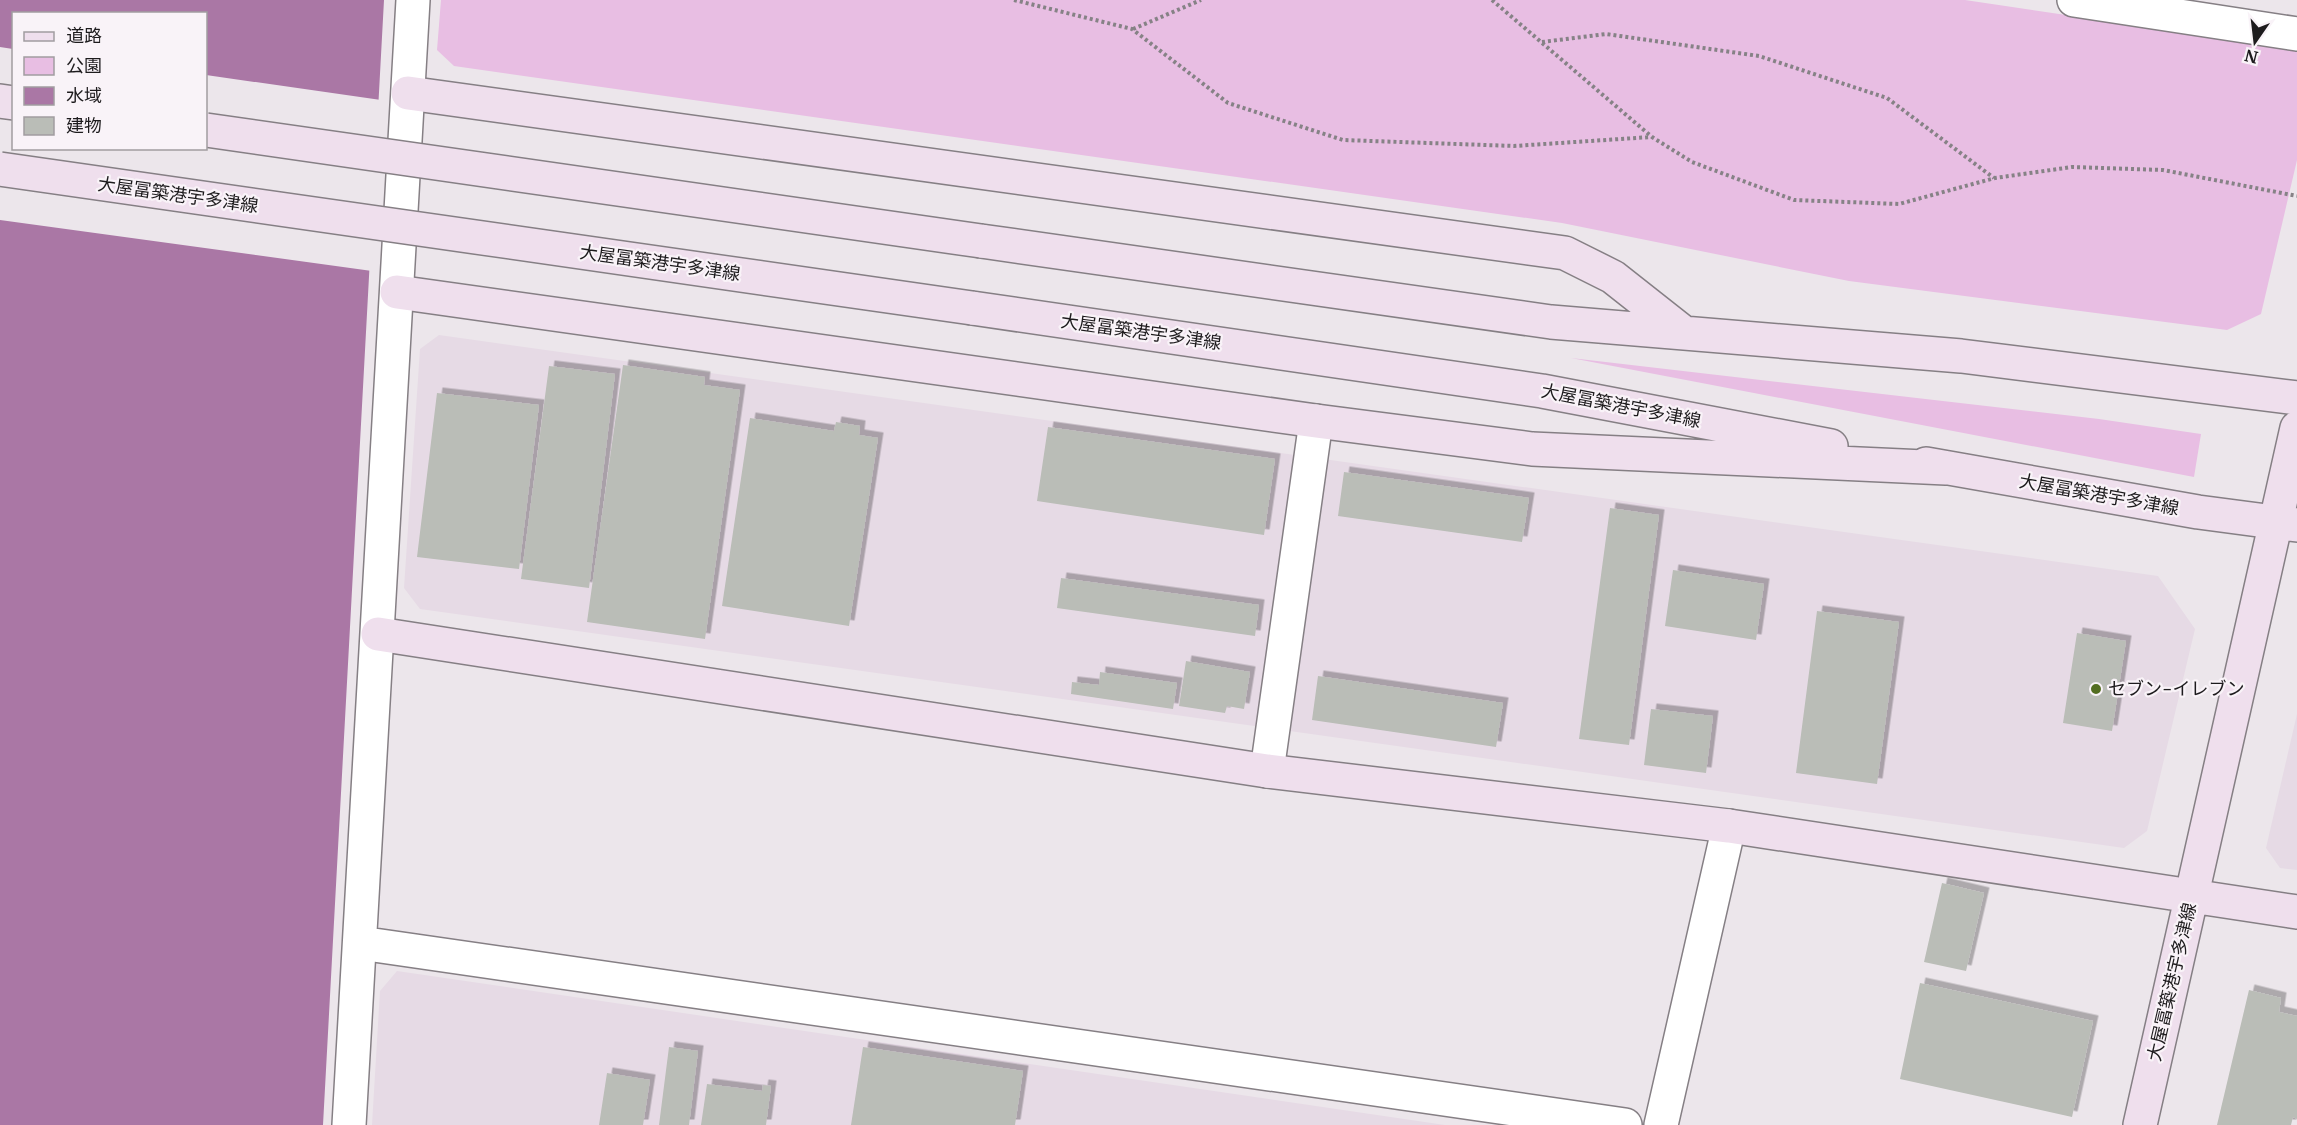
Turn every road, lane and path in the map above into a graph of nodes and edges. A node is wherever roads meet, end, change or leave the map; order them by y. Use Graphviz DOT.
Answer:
graph roads {
  1 [pos="413,0"];
  2 [pos="1014,0"];
  3 [pos="1201,0"];
  4 [pos="1492,0"];
  5 [pos="2074,0"];
  6 [pos="1132,29"];
  7 [pos="2297,34"];
  8 [pos="1541,42"];
  9 [pos="408,93"];
  10 [pos="207,130"];
  11 [pos="1652,137"];
  12 [pos="0,169"];
  13 [pos="1995,178"];
  14 [pos="2297,196"];
  15 [pos="397,292"];
  16 [pos="1684,333"];
  17 [pos="2297,398"];
  18 [pos="1316,421"];
  19 [pos="2297,428"];
  20 [pos="1946,468"];
  21 [pos="2287,524"];
  22 [pos="378,634"];
  23 [pos="1267,771"];
  24 [pos="1729,826"];
  25 [pos="2192,896"];
  26 [pos="2297,912"];
  27 [pos="360,943"];
  28 [pos="349,1125"];
  29 [pos="1625,1125"];
  30 [pos="1661,1125"];
  31 [pos="2139,1125"];
  1 -- 9 [label="street"];
  2 -- 6 [label="path"];
  3 -- 6 [label="path"];
  4 -- 8 [label="path"];
  5 -- 7 [label="street"];
  6 -- 11 [label="path"];
  8 -- 11 [label="path"];
  8 -- 13 [label="path"];
  9 -- 15 [label="street"];
  9 -- 16 [label="main road"];
  10 -- 16 [label="main road, bridge"];
  11 -- 13 [label="path"];
  12 -- 20 [label="main road, 大屋冨築港宇多津線, bridge"];
  13 -- 14 [label="path"];
  15 -- 18 [label="main road"];
  15 -- 22 [label="street"];
  16 -- 17 [label="main road"];
  18 -- 20 [label="main road"];
  18 -- 23 [label="street"];
  19 -- 21 [label="main road, 大屋冨築港宇多津線"];
  20 -- 21 [label="main road, 大屋冨築港宇多津線"];
  21 -- 25 [label="main road, 大屋冨築港宇多津線"];
  22 -- 23 [label="main road"];
  22 -- 27 [label="street"];
  23 -- 24 [label="main road"];
  24 -- 25 [label="main road"];
  24 -- 30 [label="street"];
  25 -- 26 [label="main road"];
  25 -- 31 [label="main road, 大屋冨築港宇多津線"];
  27 -- 28 [label="street"];
  27 -- 29 [label="street"];
}
